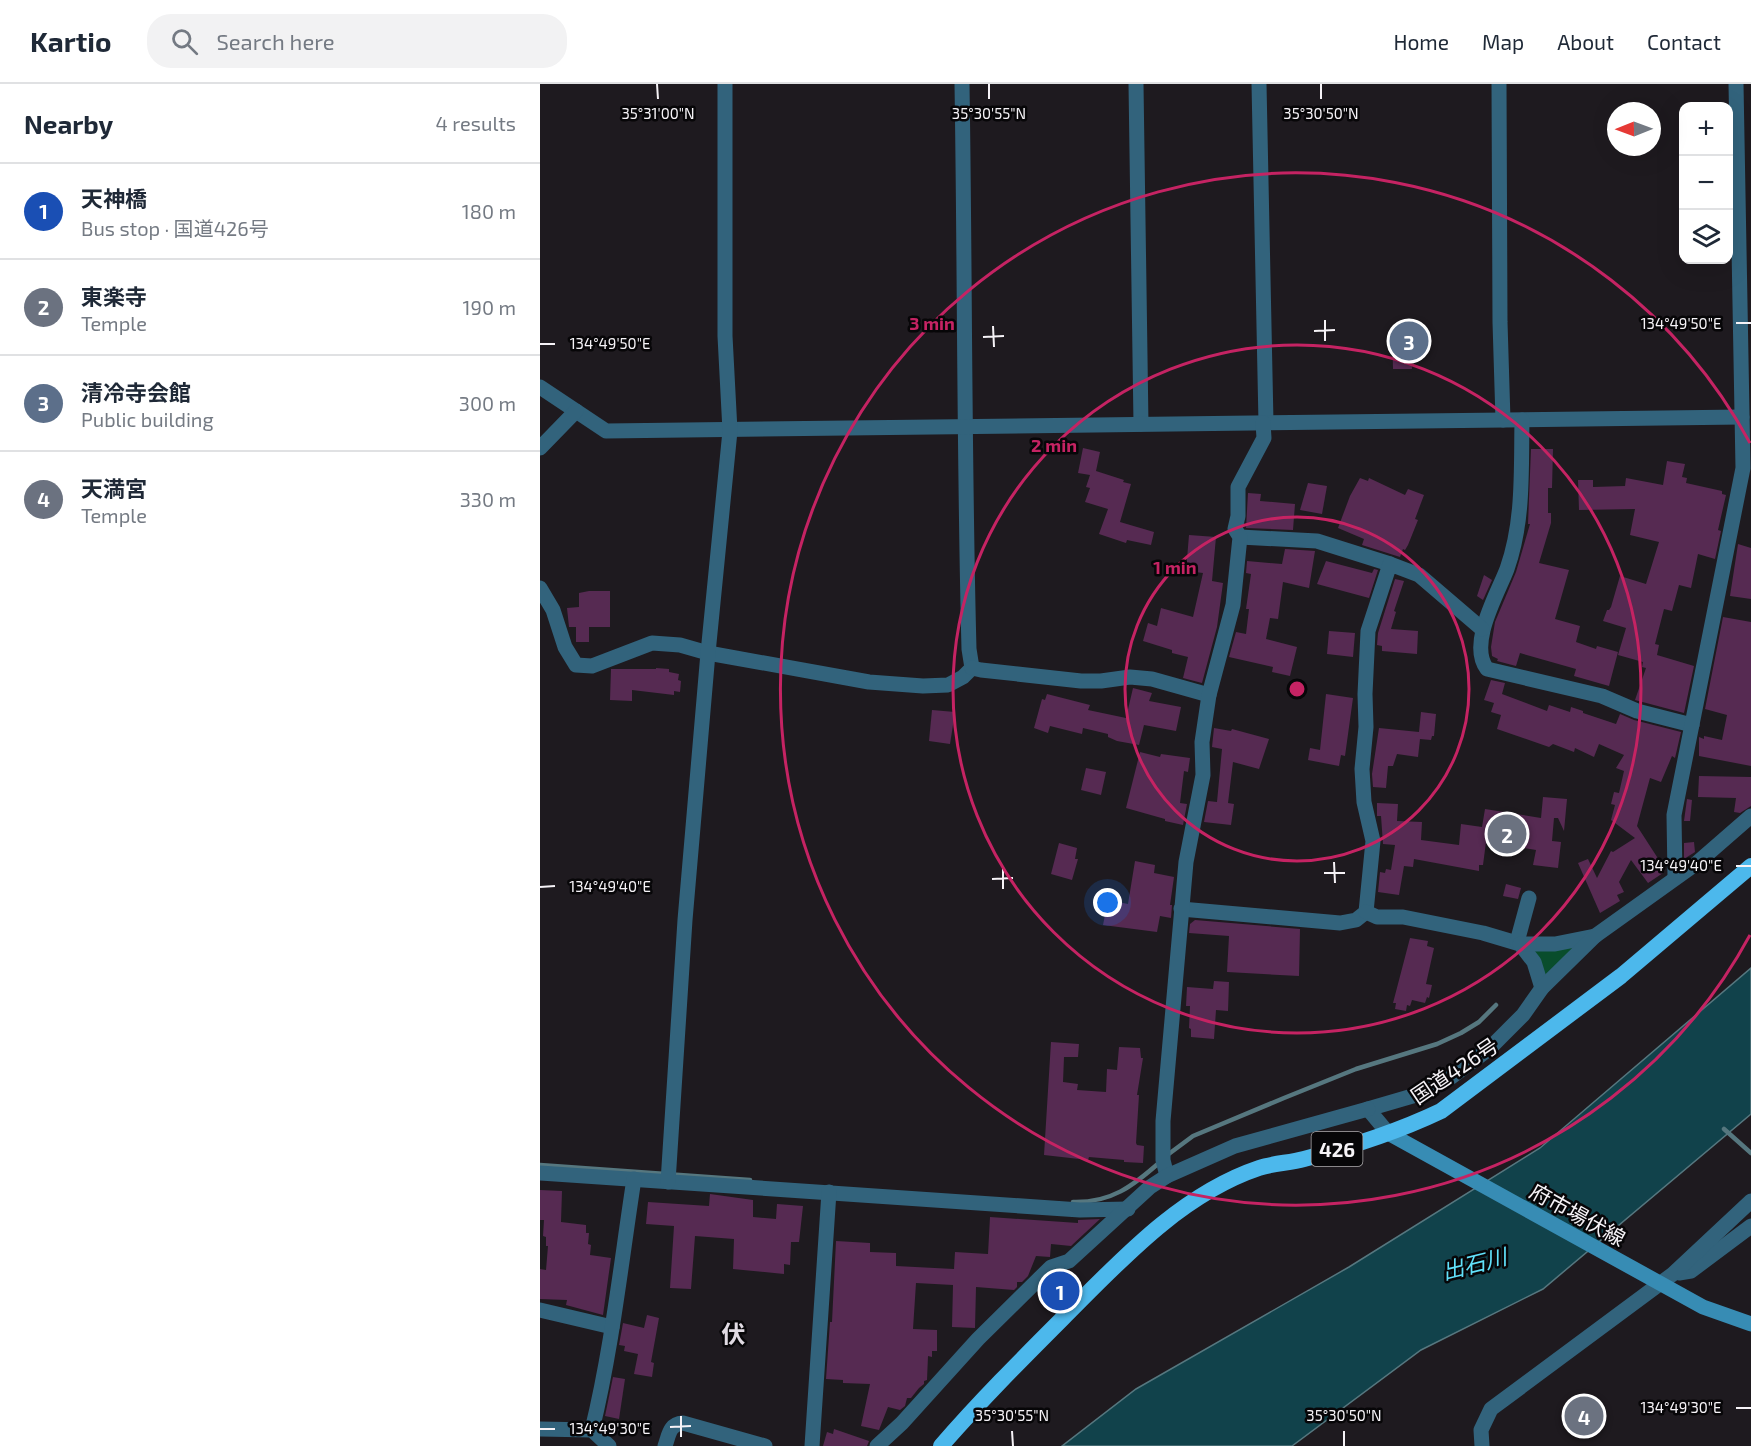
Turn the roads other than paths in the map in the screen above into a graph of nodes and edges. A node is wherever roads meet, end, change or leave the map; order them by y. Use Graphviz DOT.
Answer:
graph roads {
  1 [pos="725,84"];
  2 [pos="962,84"];
  3 [pos="1136,84"];
  4 [pos="1259,84"];
  5 [pos="1499,84"];
  6 [pos="1736,84"];
  7 [pos="540,387"];
  8 [pos="576,411"];
  9 [pos="1503,420"];
  10 [pos="1522,420"];
  11 [pos="1745,420"];
  12 [pos="1265,423"];
  13 [pos="1141,424"];
  14 [pos="967,426"];
  15 [pos="730,431"];
  16 [pos="540,448"];
  17 [pos="1240,537"];
  18 [pos="1390,564"];
  19 [pos="540,588"];
  20 [pos="1482,629"];
  21 [pos="708,652"];
  22 [pos="972,668"];
  23 [pos="1209,695"];
  24 [pos="1692,725"];
  25 [pos="1751,816"];
  26 [pos="1751,866"];
  27 [pos="1675,877"];
  28 [pos="1529,898"];
  29 [pos="1181,909"];
  30 [pos="1366,912"];
  31 [pos="1595,936"];
  32 [pos="1519,943"];
  33 [pos="1542,988"];
  34 [pos="1368,1109"];
  35 [pos="1388,1133"];
  36 [pos="540,1173"];
  37 [pos="1167,1176"];
  38 [pos="634,1179"];
  39 [pos="668,1182"];
  40 [pos="829,1192"];
  41 [pos="1751,1201"];
  42 [pos="1128,1209"];
  43 [pos="1751,1226"];
  44 [pos="1673,1274"];
  45 [pos="1660,1284"];
  46 [pos="540,1310"];
  47 [pos="1751,1324"];
  48 [pos="612,1327"];
  49 [pos="540,1429"];
  50 [pos="592,1430"];
  51 [pos="609,1446"];
  52 [pos="665,1446"];
  53 [pos="765,1446"];
  54 [pos="812,1446"];
  55 [pos="877,1446"];
  56 [pos="941,1446"];
  57 [pos="1482,1446"];
  1 -- 15 [label="street"];
  2 -- 14 [label="street"];
  3 -- 13 [label="street"];
  4 -- 12 [label="street"];
  5 -- 9 [label="street"];
  6 -- 11 [label="street"];
  7 -- 8 [label="street"];
  8 -- 15 [label="street"];
  8 -- 16 [label="street"];
  9 -- 10 [label="street"];
  9 -- 12 [label="street"];
  10 -- 11 [label="street"];
  10 -- 20 [label="street"];
  11 -- 24 [label="street"];
  12 -- 13 [label="street"];
  12 -- 17 [label="street"];
  13 -- 14 [label="street"];
  14 -- 15 [label="street"];
  14 -- 22 [label="street"];
  15 -- 21 [label="street"];
  17 -- 18 [label="street"];
  17 -- 23 [label="street"];
  18 -- 20 [label="street"];
  18 -- 30 [label="street"];
  19 -- 21 [label="street"];
  20 -- 24 [label="street"];
  21 -- 22 [label="street"];
  21 -- 39 [label="street"];
  22 -- 23 [label="street"];
  23 -- 29 [label="street"];
  24 -- 27 [label="street"];
  25 -- 27 [label="street"];
  26 -- 35 [label="highway, 国道426号 / 426"];
  27 -- 31 [label="street"];
  28 -- 32 [label="street"];
  29 -- 30 [label="street"];
  29 -- 37 [label="street"];
  30 -- 32 [label="street"];
  31 -- 32 [label="street"];
  31 -- 33 [label="street"];
  32 -- 33 [label="street"];
  33 -- 34 [label="street"];
  34 -- 35 [label="street"];
  34 -- 37 [label="street"];
  35 -- 45 [label="main road, 府市場伏線"];
  35 -- 56 [label="highway, 国道426号 / 426"];
  36 -- 38 [label="street"];
  37 -- 42 [label="street"];
  38 -- 39 [label="street"];
  38 -- 48 [label="street"];
  39 -- 40 [label="street"];
  40 -- 42 [label="street"];
  40 -- 54 [label="street"];
  41 -- 44 [label="street"];
  42 -- 55 [label="street"];
  43 -- 44 [label="street"];
  44 -- 45 [label="street"];
  45 -- 47 [label="main road, 府市場伏線"];
  45 -- 57 [label="street"];
  46 -- 48 [label="street"];
  48 -- 50 [label="street"];
  49 -- 50 [label="street"];
  50 -- 51 [label="street"];
  52 -- 53 [label="street"];
}
